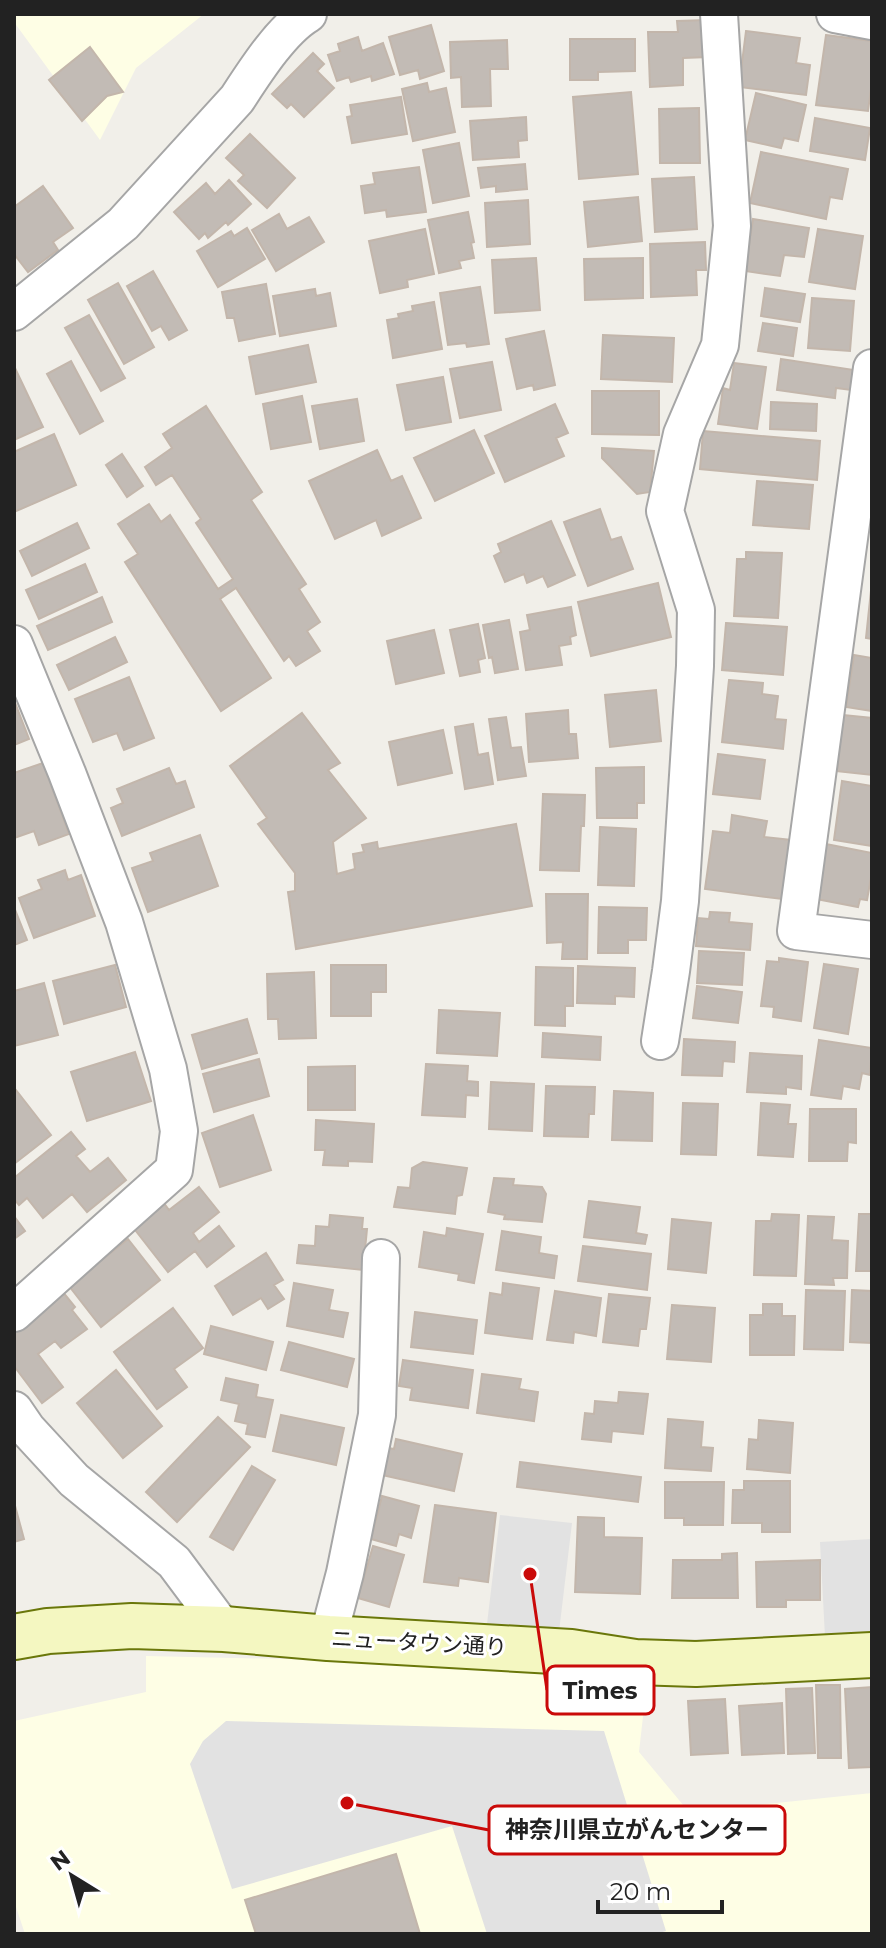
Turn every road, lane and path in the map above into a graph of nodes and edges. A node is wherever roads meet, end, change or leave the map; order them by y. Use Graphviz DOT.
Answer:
graph roads {
  1 [pos="308,14"];
  2 [pos="719,14"];
  3 [pos="835,14"];
  4 [pos="872,21"];
  5 [pos="16,307"];
  6 [pos="872,368"];
  7 [pos="14,644"];
  8 [pos="872,940"];
  9 [pos="660,1041"];
  10 [pos="381,1258"];
  11 [pos="14,1313"];
  12 [pos="14,1410"];
  13 [pos="224,1629"];
  14 [pos="14,1637"];
  15 [pos="328,1638"];
  16 [pos="872,1655"];
  1 -- 5 [label="street"];
  2 -- 9 [label="street"];
  3 -- 4 [label="street"];
  6 -- 8 [label="street"];
  7 -- 11 [label="street"];
  10 -- 15 [label="street"];
  12 -- 13 [label="street"];
  13 -- 14 [label="street, ニュータウン通り"];
  13 -- 15 [label="street, ニュータウン通り"];
  15 -- 16 [label="street, ニュータウン通り"];
}
